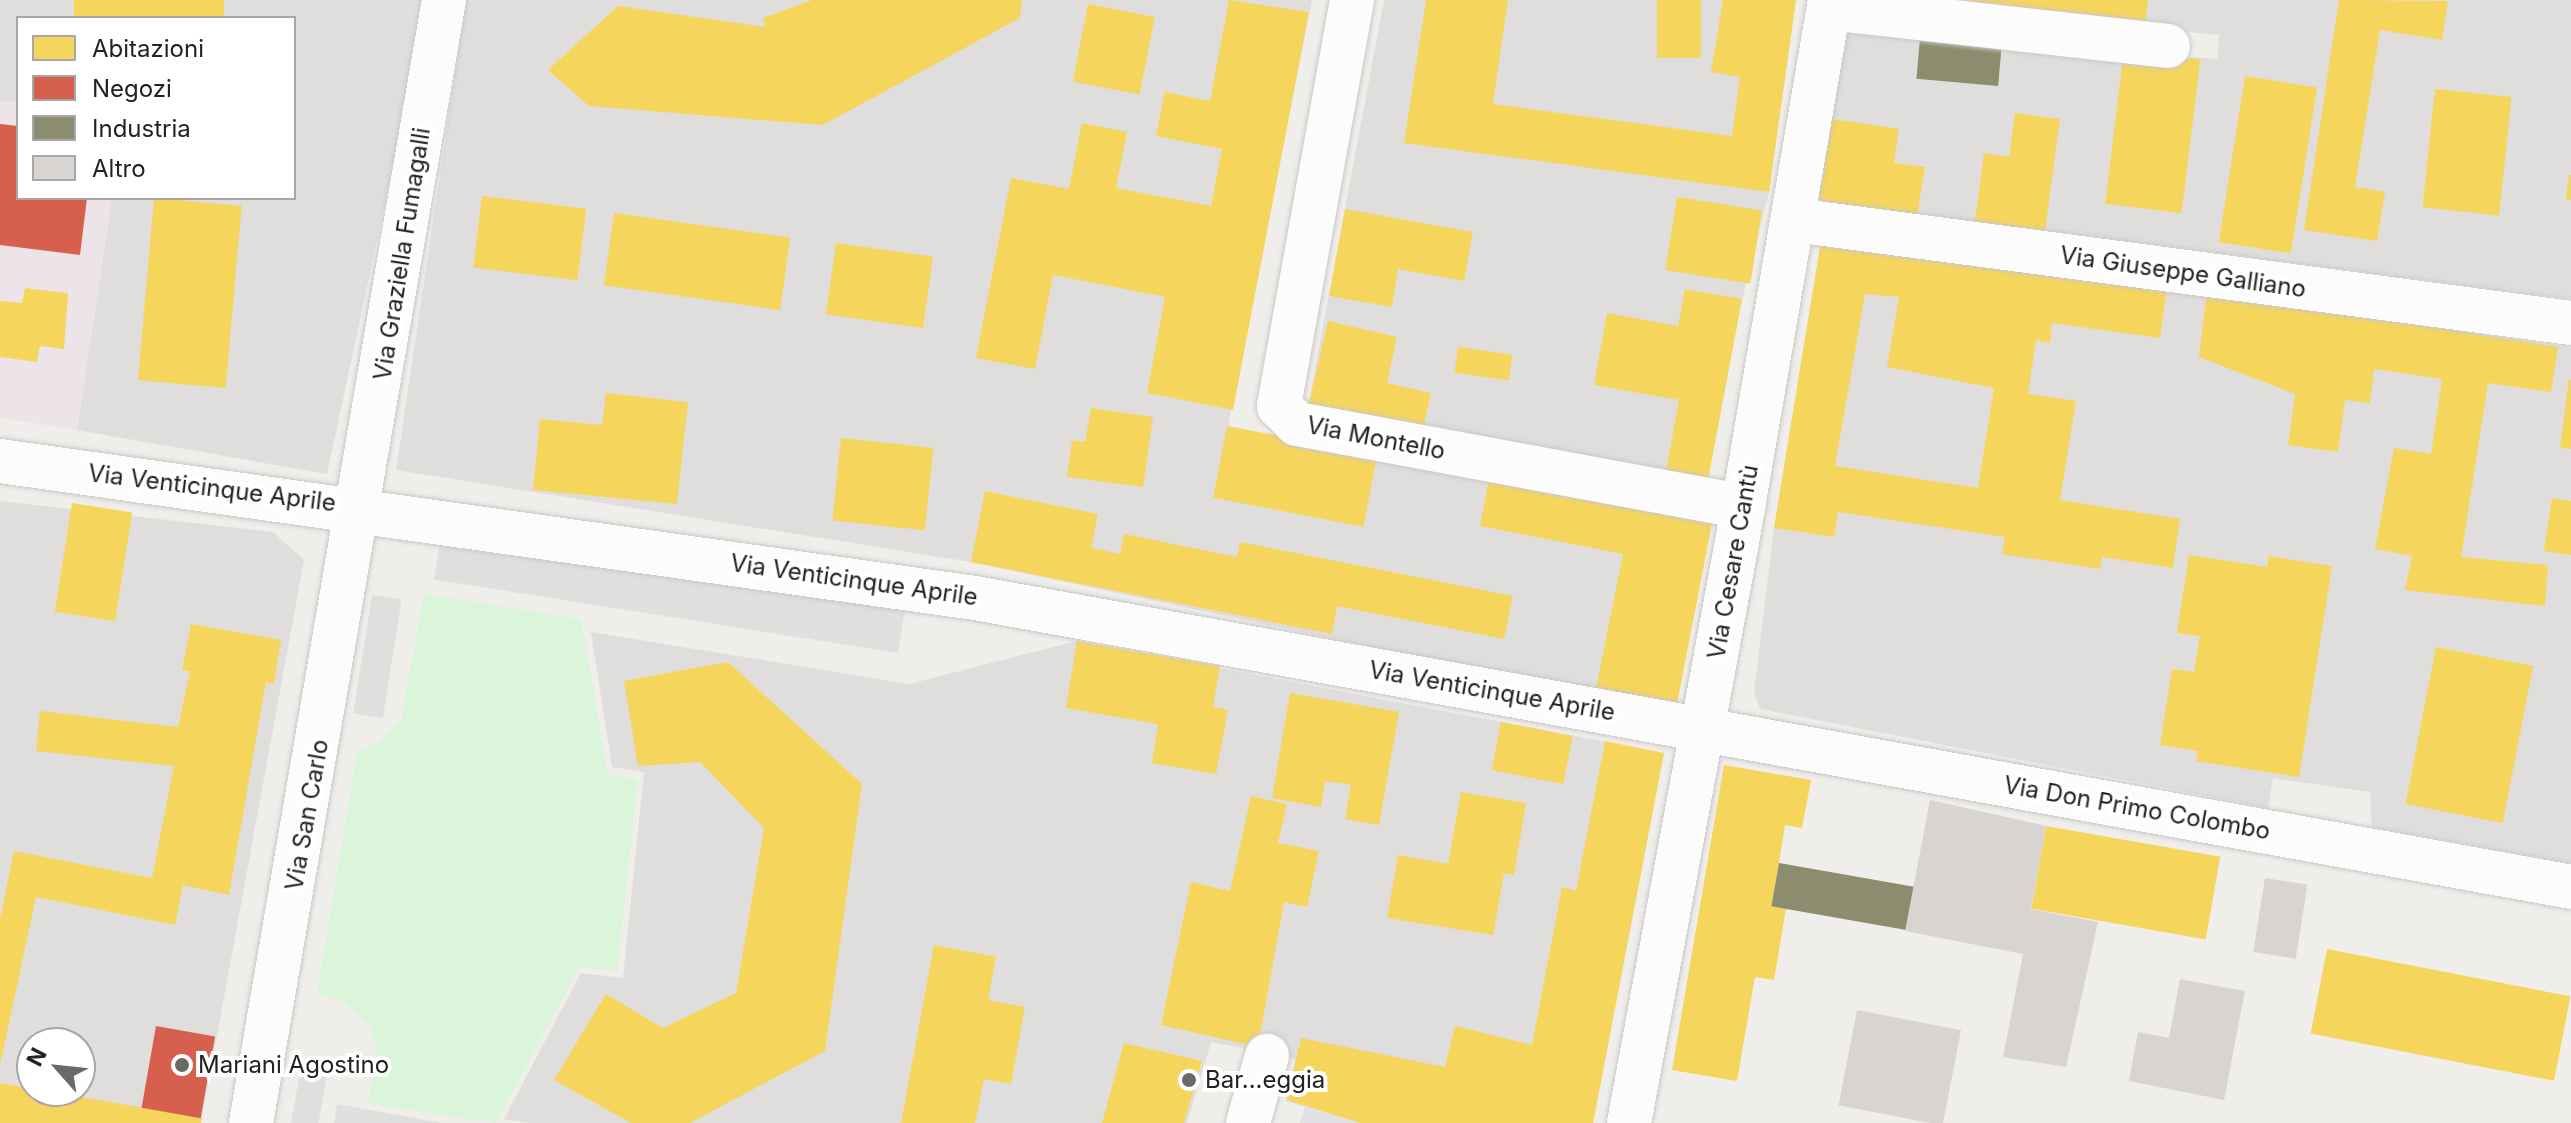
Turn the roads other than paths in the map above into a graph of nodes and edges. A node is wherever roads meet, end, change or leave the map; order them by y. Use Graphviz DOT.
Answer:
graph roads {
  1 [pos="444,0"];
  2 [pos="1352,0"];
  3 [pos="1829,4"];
  4 [pos="2168,46"];
  5 [pos="1794,220"];
  6 [pos="2571,323"];
  7 [pos="0,461"];
  8 [pos="360,507"];
  9 [pos="1743,507"];
  10 [pos="1702,729"];
  11 [pos="2571,887"];
  12 [pos="1267,1056"];
  13 [pos="251,1123"];
  14 [pos="1248,1123"];
  15 [pos="1629,1123"];
  1 -- 8 [label="street, Via Graziella Fumagalli"];
  2 -- 9 [label="street, Via Montello"];
  3 -- 4 [label="street"];
  3 -- 5 [label="street, Via Cesare Cantù"];
  5 -- 6 [label="street, Via Giuseppe Galliano"];
  5 -- 9 [label="street, Via Cesare Cantù"];
  7 -- 8 [label="street, Via Venticinque Aprile"];
  8 -- 10 [label="street, Via Venticinque Aprile"];
  8 -- 13 [label="street, Via San Carlo"];
  9 -- 10 [label="street, Via Cesare Cantù"];
  10 -- 11 [label="street, Via Don Primo Colombo"];
  10 -- 15 [label="street, Via Cesare Cantù"];
  12 -- 14 [label="street"];
}
